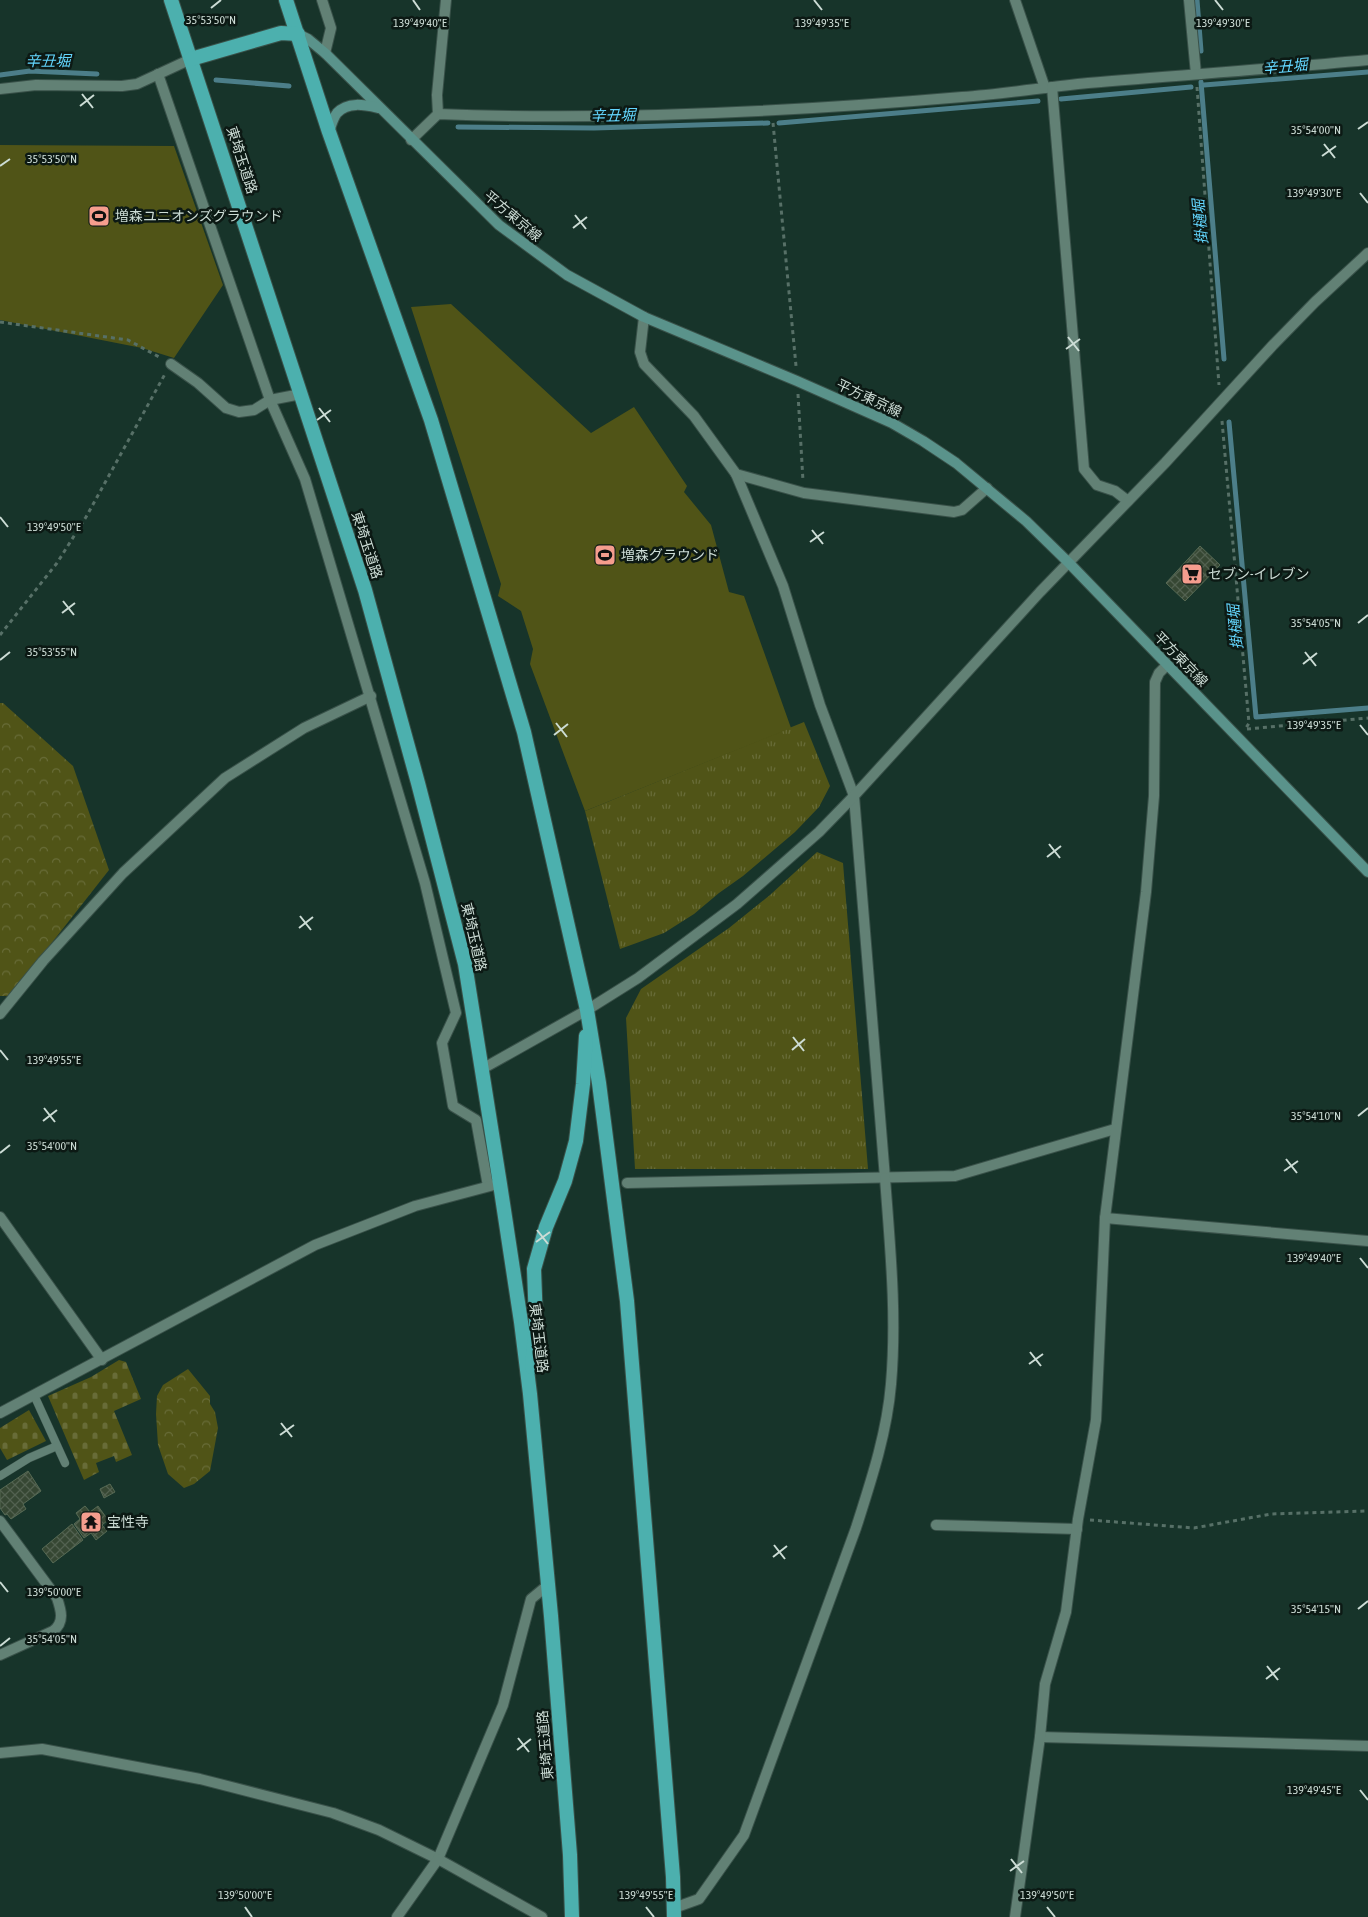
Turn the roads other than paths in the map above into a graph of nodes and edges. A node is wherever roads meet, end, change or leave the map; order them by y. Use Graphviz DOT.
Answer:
graph roads {
  1 [pos="171,0"];
  2 [pos="286,0"];
  3 [pos="322,0"];
  4 [pos="446,0"];
  5 [pos="1015,0"];
  6 [pos="1189,0"];
  7 [pos="298,34"];
  8 [pos="325,53"];
  9 [pos="191,59"];
  10 [pos="1368,60"];
  11 [pos="158,74"];
  12 [pos="1196,74"];
  13 [pos="1049,87"];
  14 [pos="0,89"];
  15 [pos="380,108"];
  16 [pos="438,114"];
  17 [pos="329,132"];
  18 [pos="411,140"];
  19 [pos="1368,252"];
  20 [pos="644,318"];
  21 [pos="171,364"];
  22 [pos="301,394"];
  23 [pos="270,400"];
  24 [pos="736,474"];
  25 [pos="987,488"];
  26 [pos="1128,501"];
  27 [pos="1069,563"];
  28 [pos="1167,665"];
  29 [pos="371,696"];
  30 [pos="854,796"];
  31 [pos="1368,872"];
  32 [pos="587,1010"];
  33 [pos="0,1014"];
  34 [pos="482,1069"];
  35 [pos="1115,1129"];
  36 [pos="885,1178"];
  37 [pos="627,1183"];
  38 [pos="494,1185"];
  39 [pos="0,1217"];
  40 [pos="1105,1218"];
  41 [pos="1368,1241"];
  42 [pos="102,1360"];
  43 [pos="530,1394"];
  44 [pos="34,1395"];
  45 [pos="0,1413"];
  46 [pos="57,1446"];
  47 [pos="65,1464"];
  48 [pos="0,1476"];
  49 [pos="0,1521"];
  50 [pos="1078,1524"];
  51 [pos="936,1525"];
  52 [pos="548,1586"];
  53 [pos="0,1655"];
  54 [pos="1040,1737"];
  55 [pos="1368,1746"];
  56 [pos="0,1752"];
  57 [pos="438,1859"];
  58 [pos="674,1913"];
  59 [pos="397,1917"];
  60 [pos="542,1917"];
  61 [pos="572,1917"];
  62 [pos="1015,1917"];
  1 -- 9 [label="highway, 東埼玉道路"];
  2 -- 7 [label="highway"];
  3 -- 8 [label="street"];
  4 -- 16 [label="street"];
  5 -- 13 [label="street"];
  6 -- 12 [label="street"];
  7 -- 8 [label="main road, 平方東京線"];
  7 -- 9 [label="highway"];
  7 -- 17 [label="highway"];
  8 -- 15 [label="main road, 平方東京線"];
  9 -- 11 [label="street"];
  9 -- 22 [label="highway, 東埼玉道路"];
  10 -- 12 [label="street"];
  11 -- 14 [label="street"];
  11 -- 23 [label="street"];
  12 -- 13 [label="street"];
  13 -- 16 [label="street"];
  13 -- 26 [label="street"];
  15 -- 17 [label="main road"];
  15 -- 18 [label="main road, 平方東京線"];
  16 -- 18 [label="street"];
  17 -- 32 [label="highway"];
  18 -- 20 [label="main road, 平方東京線"];
  19 -- 26 [label="street"];
  20 -- 24 [label="street"];
  20 -- 25 [label="main road, 平方東京線"];
  21 -- 23 [label="street"];
  22 -- 23 [label="street"];
  22 -- 34 [label="highway, 東埼玉道路"];
  23 -- 29 [label="street"];
  24 -- 25 [label="street"];
  24 -- 30 [label="street"];
  25 -- 27 [label="main road, 平方東京線"];
  26 -- 27 [label="street"];
  27 -- 28 [label="main road, 平方東京線"];
  27 -- 30 [label="street"];
  28 -- 31 [label="main road, 平方東京線"];
  28 -- 35 [label="street"];
  29 -- 33 [label="street"];
  29 -- 38 [label="street"];
  30 -- 32 [label="street"];
  30 -- 36 [label="street"];
  32 -- 34 [label="street"];
  32 -- 43 [label="highway"];
  32 -- 58 [label="highway"];
  34 -- 38 [label="highway, 東埼玉道路"];
  35 -- 36 [label="street"];
  35 -- 40 [label="street"];
  36 -- 37 [label="street"];
  36 -- 58 [label="street"];
  38 -- 42 [label="street"];
  38 -- 43 [label="highway, 東埼玉道路"];
  39 -- 42 [label="street"];
  40 -- 41 [label="street"];
  40 -- 50 [label="street"];
  42 -- 44 [label="street"];
  43 -- 52 [label="highway, 東埼玉道路"];
  44 -- 45 [label="street"];
  44 -- 46 [label="lane"];
  46 -- 47 [label="lane"];
  46 -- 48 [label="lane"];
  49 -- 53 [label="street"];
  50 -- 51 [label="street"];
  50 -- 54 [label="street"];
  52 -- 57 [label="street"];
  52 -- 61 [label="highway, 東埼玉道路"];
  54 -- 55 [label="street"];
  54 -- 62 [label="street"];
  56 -- 57 [label="street"];
  57 -- 59 [label="street"];
  57 -- 60 [label="street"];
}
